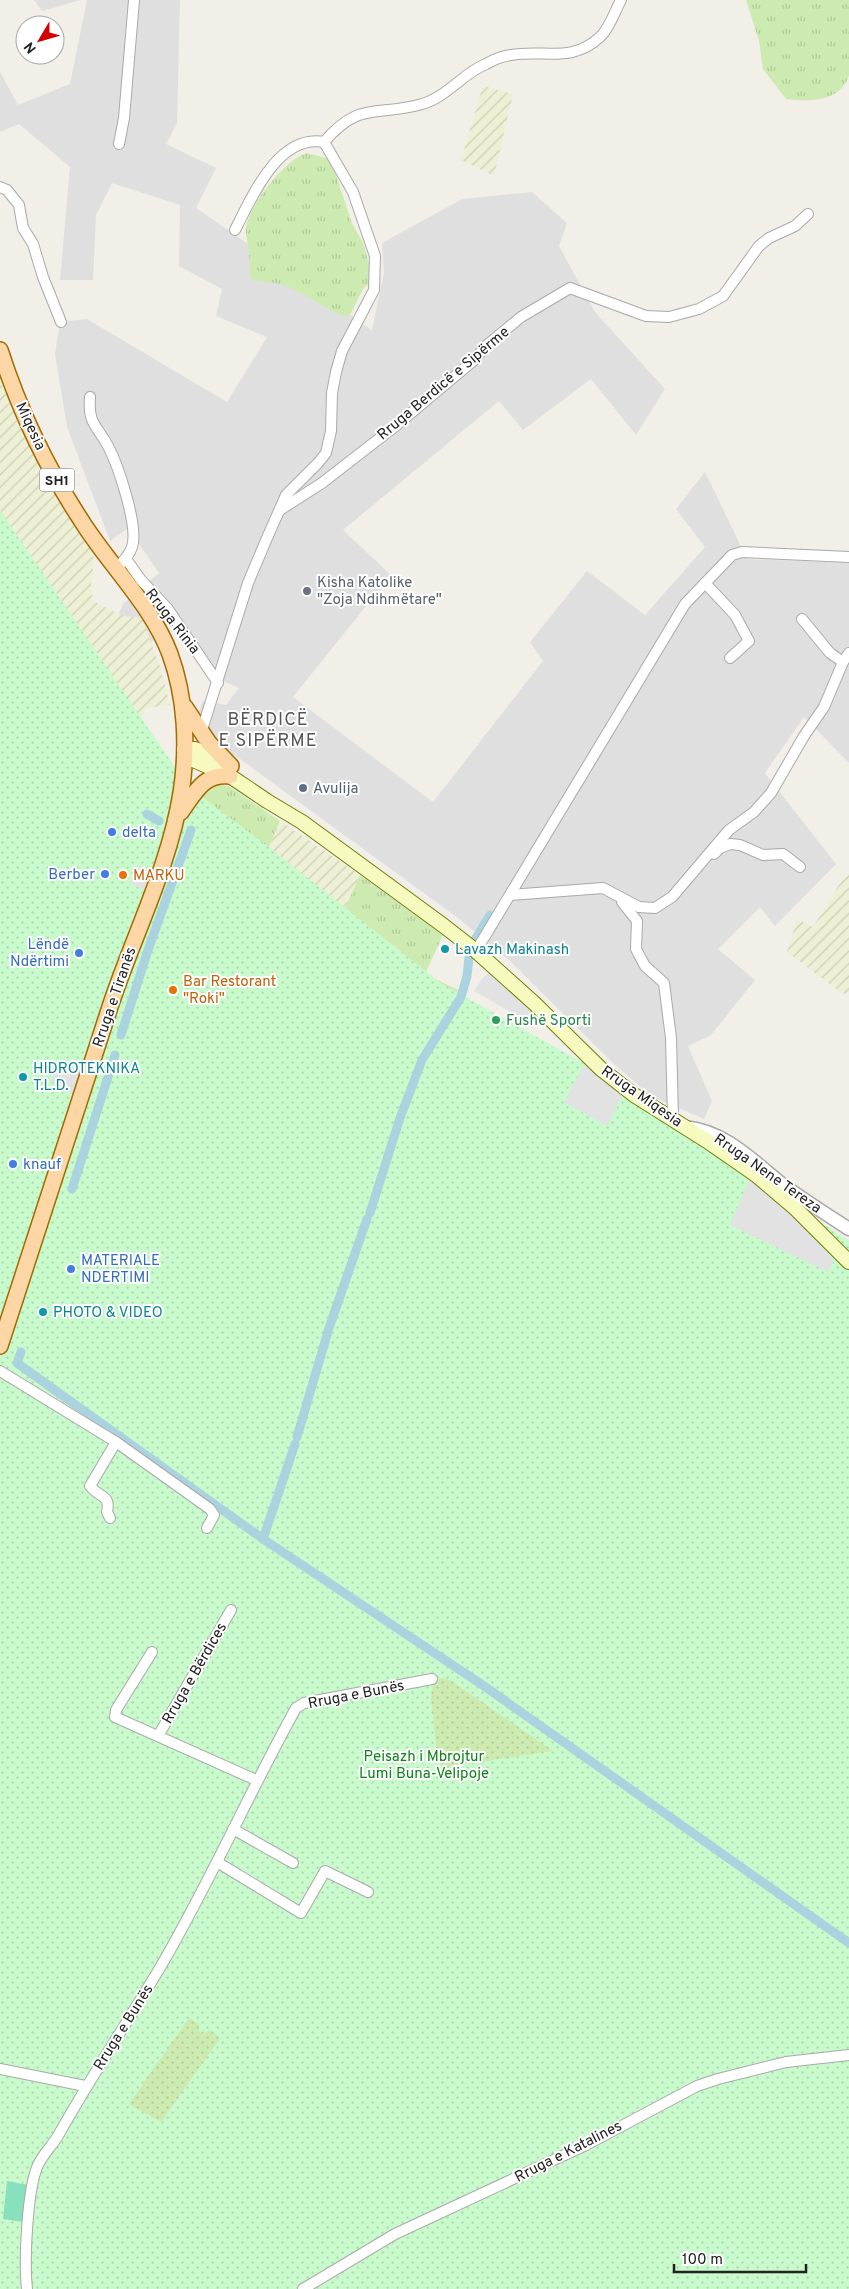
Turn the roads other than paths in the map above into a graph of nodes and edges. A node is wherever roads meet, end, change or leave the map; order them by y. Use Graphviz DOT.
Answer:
graph roads {
  1 [pos="134,0"];
  2 [pos="621,0"];
  3 [pos="324,142"];
  4 [pos="120,144"];
  5 [pos="0,187"];
  6 [pos="808,214"];
  7 [pos="234,230"];
  8 [pos="62,322"];
  9 [pos="0,350"];
  10 [pos="90,397"];
  11 [pos="280,510"];
  12 [pos="849,557"];
  13 [pos="121,563"];
  14 [pos="705,583"];
  15 [pos="802,619"];
  16 [pos="849,653"];
  17 [pos="730,658"];
  18 [pos="843,662"];
  19 [pos="218,683"];
  20 [pos="180,696"];
  21 [pos="201,733"];
  22 [pos="184,753"];
  23 [pos="231,771"];
  24 [pos="176,819"];
  25 [pos="701,863"];
  26 [pos="800,867"];
  27 [pos="510,896"];
  28 [pos="619,899"];
  29 [pos="474,950"];
  30 [pos="679,1123"];
  31 [pos="849,1229"];
  32 [pos="849,1262"];
  33 [pos="0,1346"];
  34 [pos="0,1371"];
  35 [pos="116,1442"];
  36 [pos="110,1518"];
  37 [pos="207,1528"];
  38 [pos="231,1610"];
  39 [pos="152,1652"];
  40 [pos="432,1679"];
  41 [pos="158,1736"];
  42 [pos="256,1780"];
  43 [pos="233,1829"];
  44 [pos="216,1862"];
  45 [pos="293,1862"];
  46 [pos="368,1892"];
  47 [pos="849,2055"];
  48 [pos="0,2069"];
  49 [pos="85,2086"];
  50 [pos="27,2289"];
  51 [pos="303,2289"];
  1 -- 4 [label="street"];
  2 -- 3 [label="street"];
  3 -- 7 [label="street"];
  3 -- 11 [label="street"];
  5 -- 8 [label="street"];
  6 -- 11 [label="street, Rruga Berdicë e Sipërme"];
  9 -- 13 [label="main road, Miqesia / SH1"];
  10 -- 13 [label="street"];
  11 -- 19 [label="street"];
  12 -- 14 [label="street"];
  13 -- 19 [label="street, Rruga Rinia"];
  13 -- 20 [label="main road, Miqesia / SH1"];
  14 -- 17 [label="street"];
  14 -- 27 [label="street"];
  15 -- 18 [label="street"];
  16 -- 18 [label="street"];
  18 -- 25 [label="street"];
  19 -- 21 [label="street"];
  20 -- 21 [label="main road"];
  20 -- 22 [label="main road, SH1"];
  21 -- 23 [label="main road"];
  22 -- 23 [label="main road, Rruga Miqesia"];
  22 -- 24 [label="main road, SH1"];
  23 -- 24 [label="main road"];
  23 -- 29 [label="main road, Rruga Miqesia"];
  24 -- 33 [label="main road, Rruga e Tiranës / SH1"];
  25 -- 26 [label="street"];
  25 -- 28 [label="street"];
  27 -- 28 [label="street"];
  27 -- 29 [label="street"];
  28 -- 30 [label="street"];
  29 -- 30 [label="main road, Rruga Miqesia"];
  30 -- 31 [label="street, Rruga Nene Tereza"];
  30 -- 32 [label="main road, Rruga Miqesia"];
  34 -- 35 [label="street"];
  35 -- 36 [label="street"];
  35 -- 37 [label="street"];
  38 -- 41 [label="street, Rruga e Bërdices"];
  39 -- 41 [label="street, Rruga e Bërdices"];
  40 -- 42 [label="street, Rruga e Bunës"];
  41 -- 42 [label="street, Rruga e Bërdices"];
  42 -- 43 [label="street, Rruga e Bunës"];
  43 -- 44 [label="street, Rruga e Bunës"];
  43 -- 45 [label="street"];
  44 -- 46 [label="street"];
  44 -- 49 [label="street, Rruga e Bunës"];
  47 -- 51 [label="street, Rruga e Katalines"];
  48 -- 49 [label="street"];
  49 -- 50 [label="street, Rruga e Bunës"];
}
